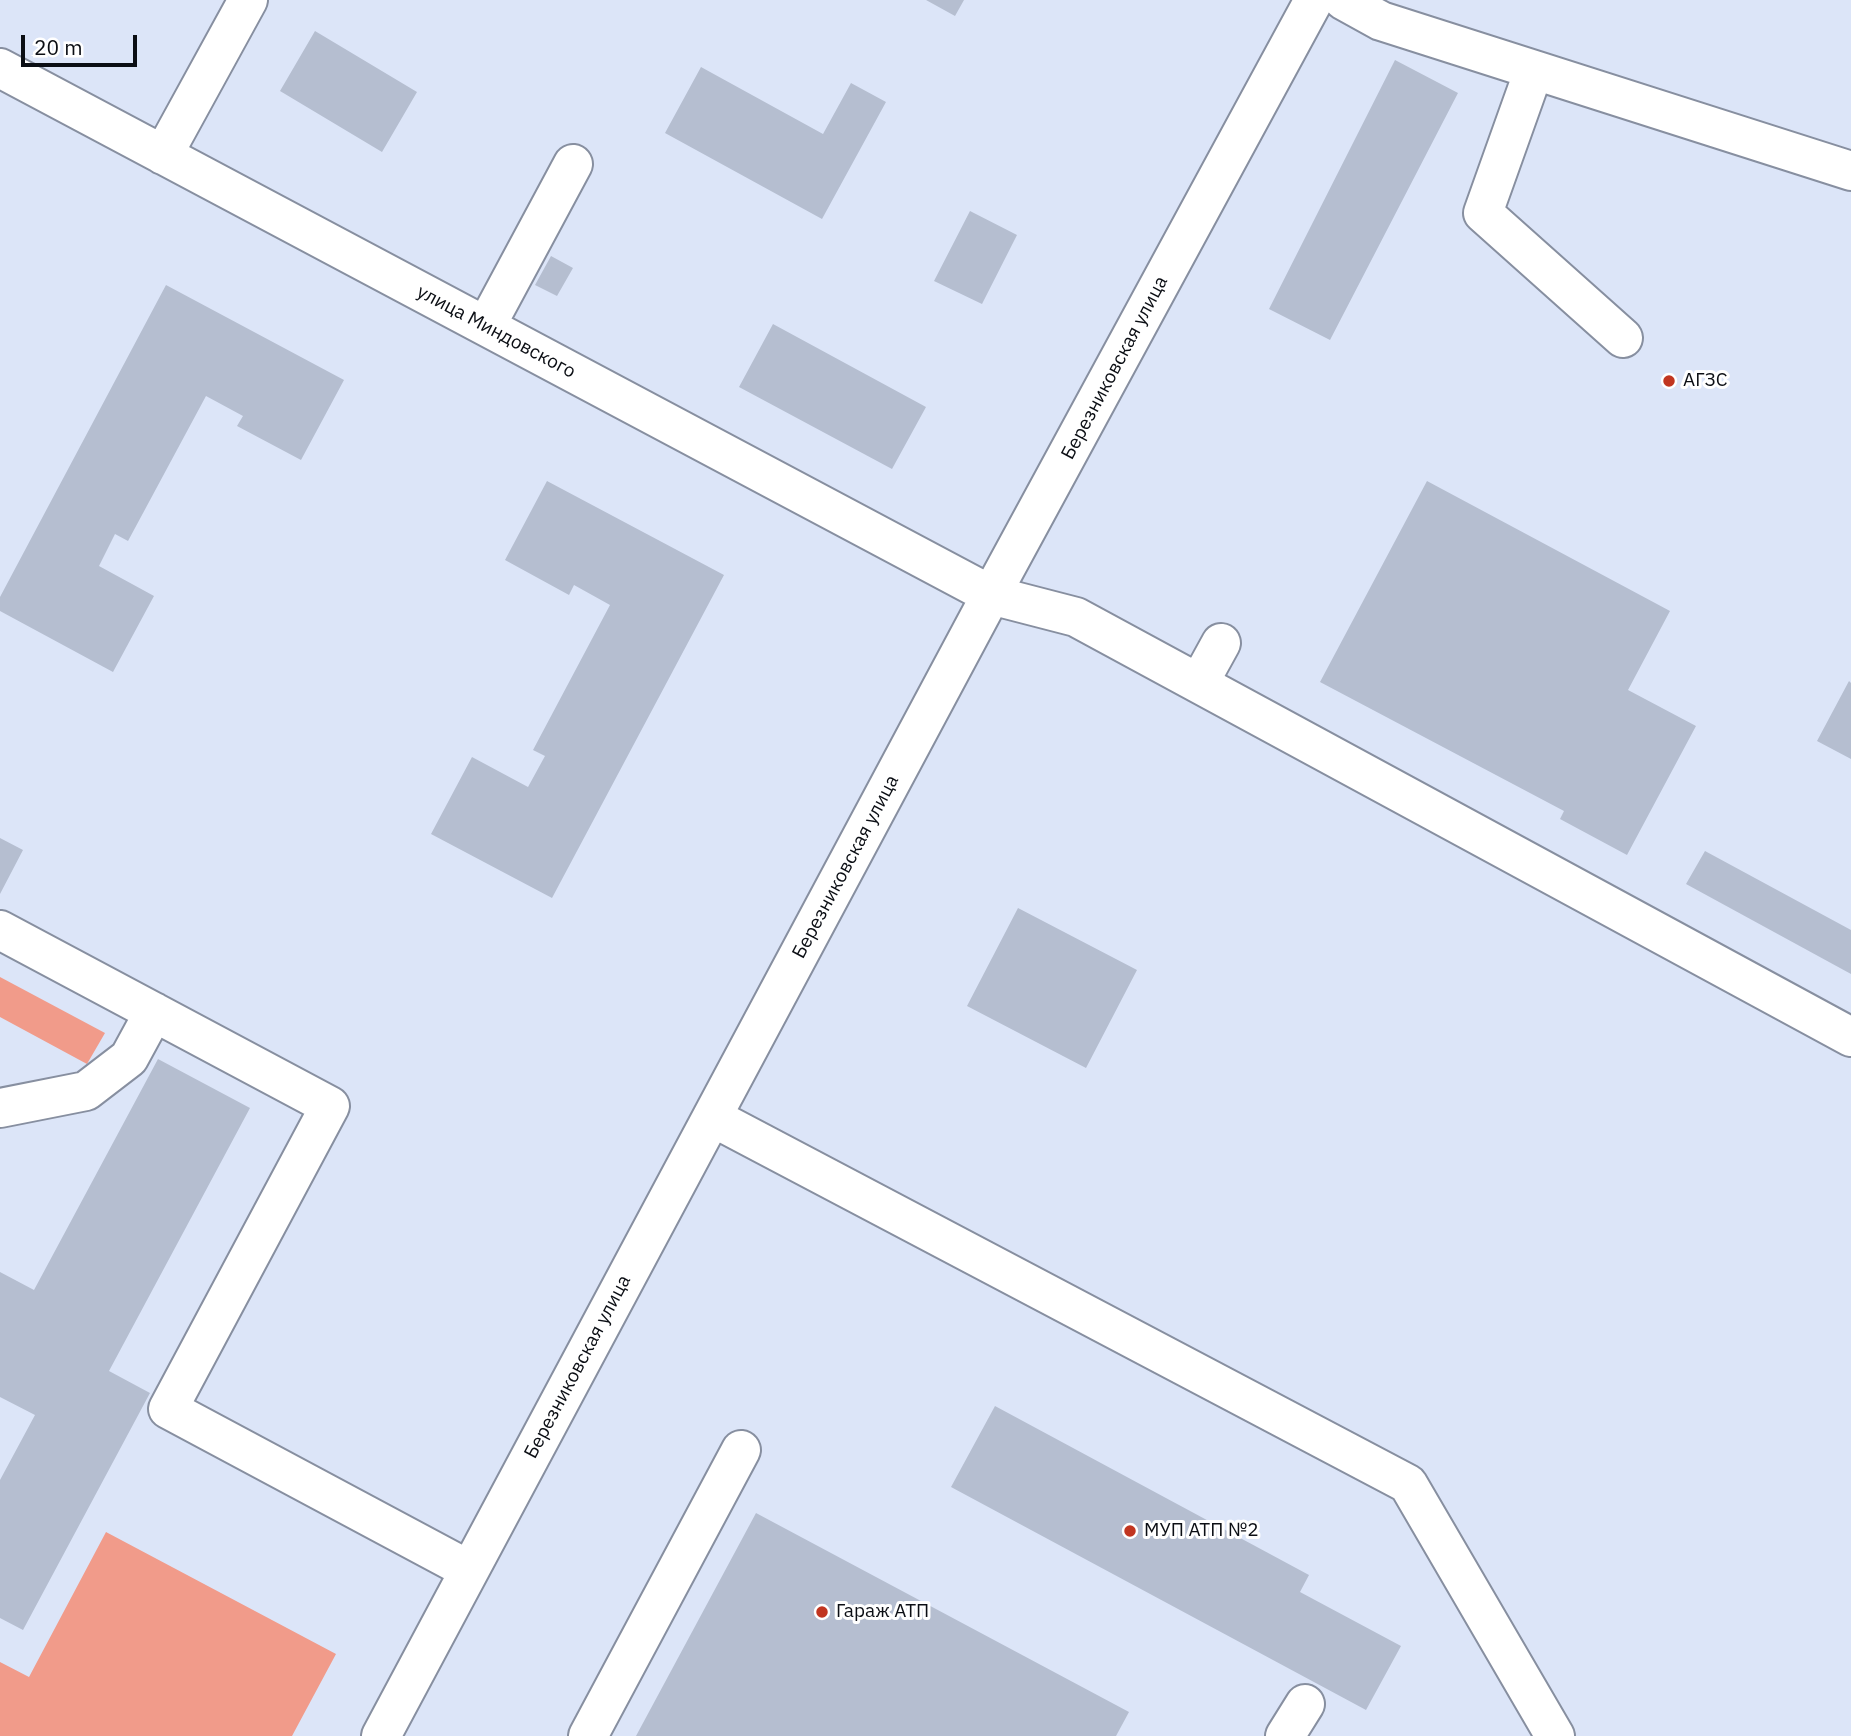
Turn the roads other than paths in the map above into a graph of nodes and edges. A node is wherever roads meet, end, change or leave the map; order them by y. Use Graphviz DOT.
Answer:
graph roads {
  1 [pos="248,0"];
  2 [pos="1314,0"];
  3 [pos="1343,0"];
  4 [pos="0,68"];
  5 [pos="1534,69"];
  6 [pos="163,155"];
  7 [pos="573,164"];
  8 [pos="1851,171"];
  9 [pos="486,326"];
  10 [pos="1623,338"];
  11 [pos="991,595"];
  12 [pos="1221,643"];
  13 [pos="1199,683"];
  14 [pos="0,930"];
  15 [pos="154,1012"];
  16 [pos="1851,1037"];
  17 [pos="0,1108"];
  18 [pos="712,1117"];
  19 [pos="741,1450"];
  20 [pos="469,1570"];
  21 [pos="380,1736"];
  22 [pos="588,1736"];
  23 [pos="1555,1736"];
  1 -- 6 [label="street"];
  2 -- 11 [label="street, Березниковская улица"];
  3 -- 5 [label="street"];
  4 -- 6 [label="street, улица Миндовского"];
  5 -- 8 [label="street"];
  5 -- 10 [label="street"];
  6 -- 9 [label="street, улица Миндовского"];
  7 -- 9 [label="street"];
  9 -- 11 [label="street, улица Миндовского"];
  11 -- 13 [label="street, улица Миндовского"];
  11 -- 18 [label="street, Березниковская улица"];
  12 -- 13 [label="street"];
  13 -- 16 [label="street, улица Миндовского"];
  14 -- 15 [label="street"];
  15 -- 17 [label="street"];
  15 -- 20 [label="street"];
  18 -- 20 [label="street, Березниковская улица"];
  18 -- 23 [label="street"];
  19 -- 22 [label="street"];
  20 -- 21 [label="street, Березниковская улица"];
}
